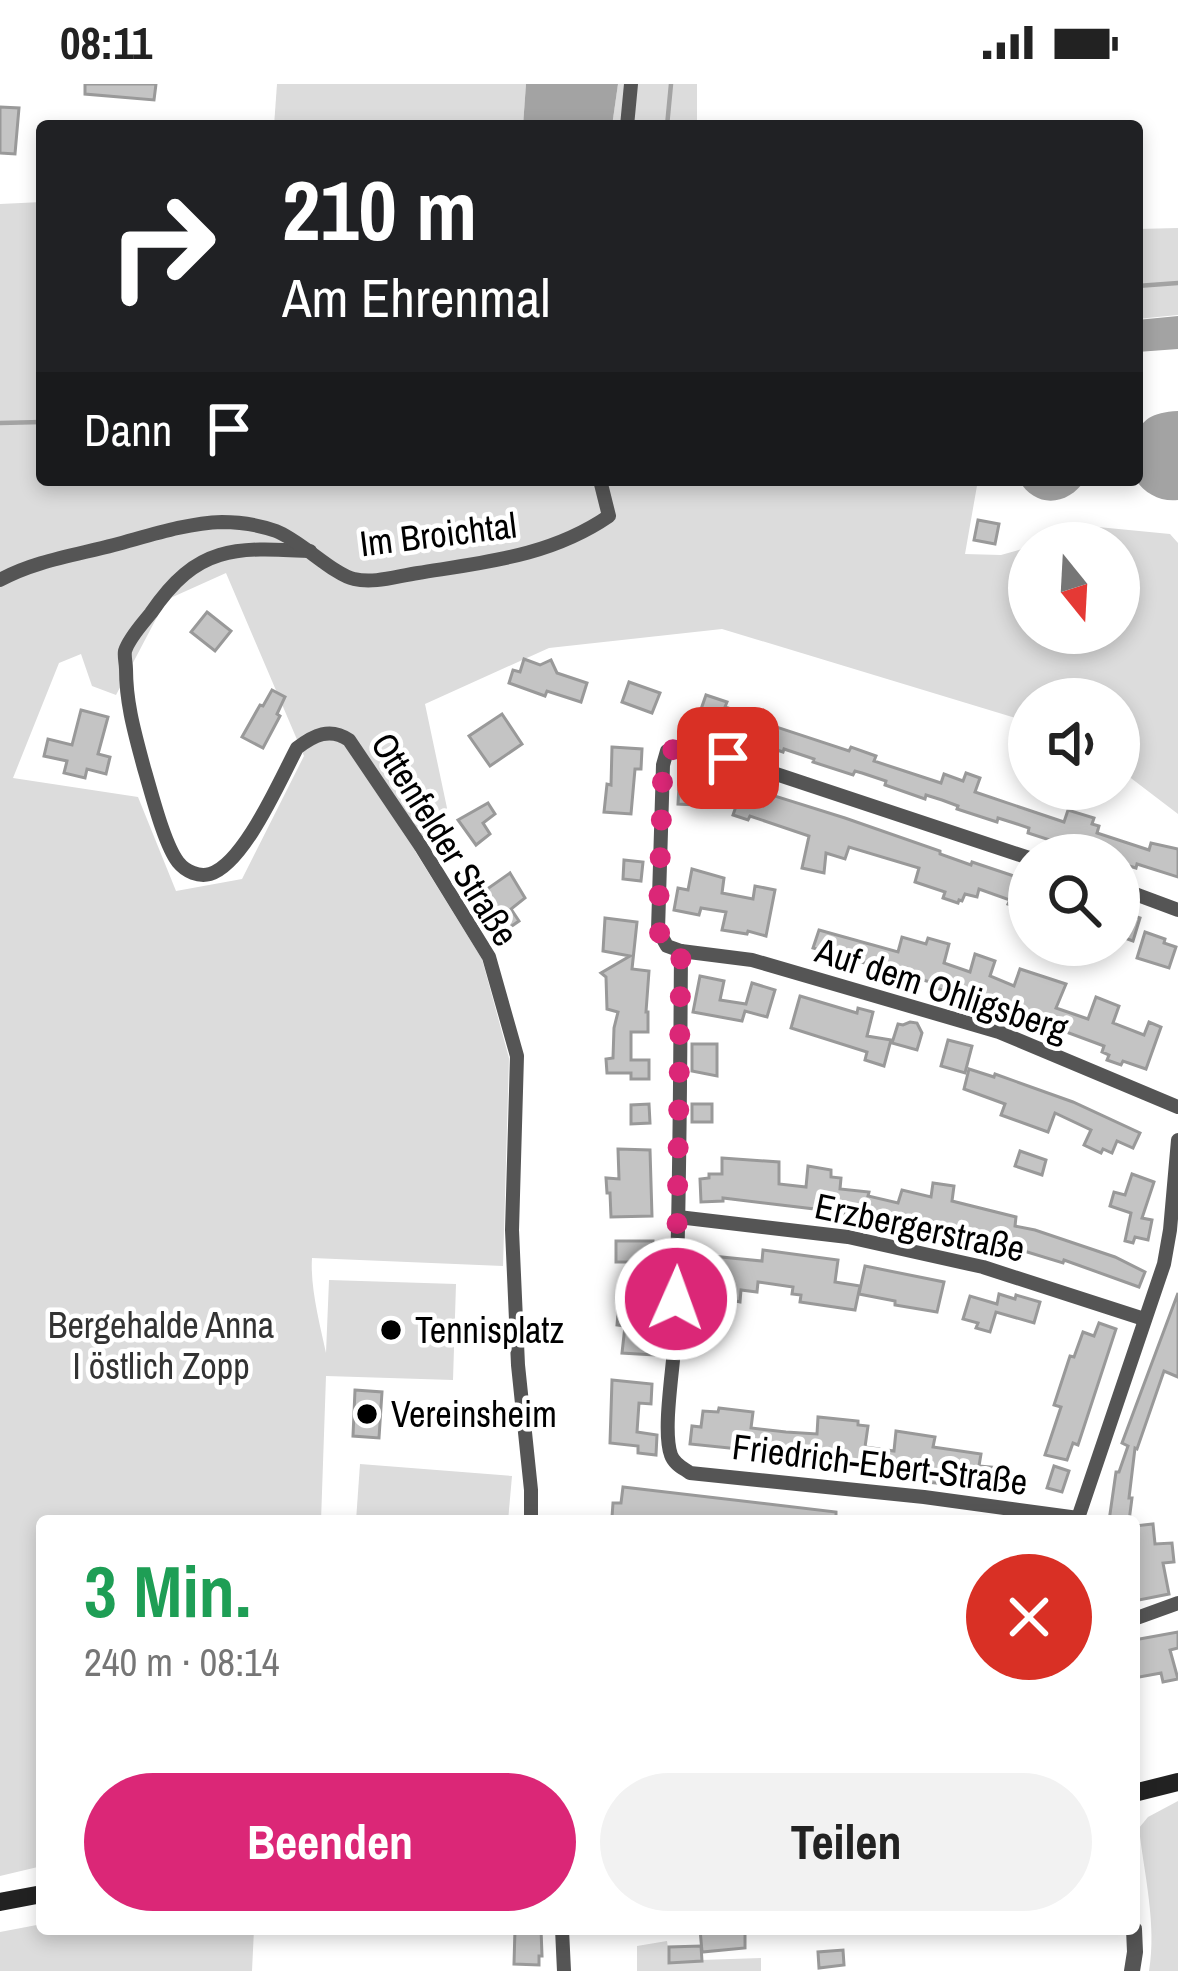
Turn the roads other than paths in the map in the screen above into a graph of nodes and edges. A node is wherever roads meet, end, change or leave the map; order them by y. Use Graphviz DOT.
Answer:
graph roads {
  1 [pos="631,84"];
  2 [pos="628,120"];
  3 [pos="602,486"];
  4 [pos="310,550"];
  5 [pos="0,580"];
  6 [pos="1008,852"];
  7 [pos="1140,896"];
  8 [pos="1178,910"];
  9 [pos="681,951"];
  10 [pos="1178,1107"];
  11 [pos="1178,1140"];
  12 [pos="678,1217"];
  13 [pos="1171,1267"];
  14 [pos="1144,1319"];
  15 [pos="530,1515"];
  16 [pos="1044,1515"];
  17 [pos="1079,1515"];
  18 [pos="1178,1603"];
  19 [pos="1140,1616"];
  20 [pos="1178,1782"];
  21 [pos="1140,1792"];
  22 [pos="36,1895"];
  23 [pos="0,1902"];
  24 [pos="562,1935"];
  25 [pos="1134,1935"];
  26 [pos="565,1971"];
  27 [pos="1132,1971"];
  1 -- 2 [label="street"];
  3 -- 4 [label="street, Im Broichtal"];
  4 -- 5 [label="street, Im Broichtal"];
  4 -- 15 [label="street, Ottenfelder Straße"];
  6 -- 9 [label="street"];
  7 -- 8 [label="street"];
  9 -- 10 [label="street, Auf dem Ohligsberg"];
  9 -- 12 [label="street"];
  11 -- 13 [label="street"];
  12 -- 14 [label="street, Erzbergerstraße"];
  12 -- 16 [label="street, Friedrich-Ebert-Straße"];
  13 -- 14 [label="street"];
  14 -- 17 [label="street"];
  18 -- 19 [label="street"];
  20 -- 21 [label="main road"];
  22 -- 23 [label="main road"];
  24 -- 26 [label="street"];
  25 -- 27 [label="street"];
}
